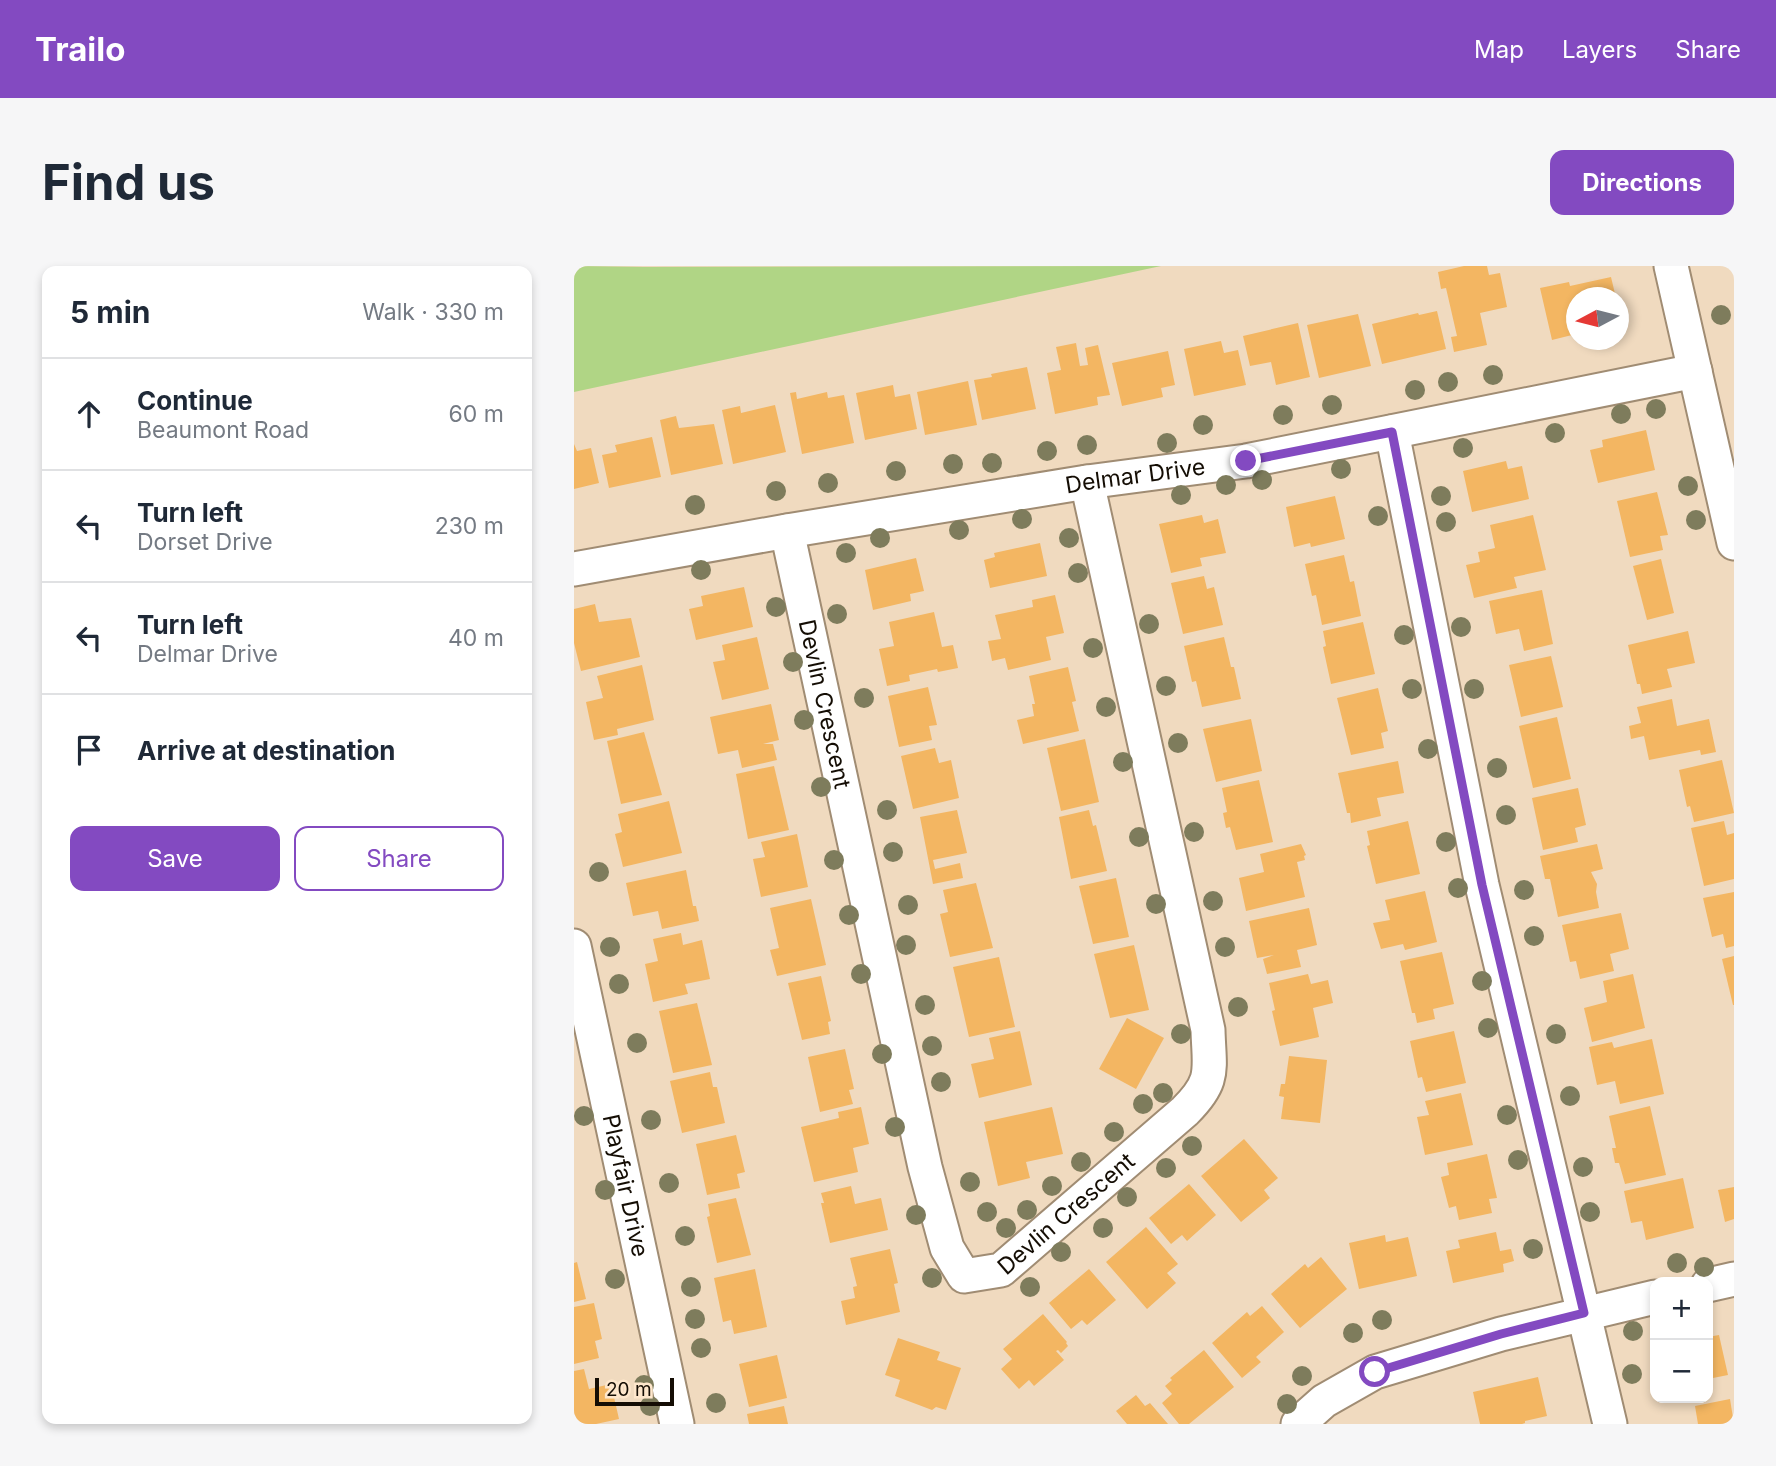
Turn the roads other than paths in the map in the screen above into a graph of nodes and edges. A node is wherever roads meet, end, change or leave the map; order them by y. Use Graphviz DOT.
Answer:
graph roads {
  1 [pos="1671,266"];
  2 [pos="1695,371"];
  3 [pos="1392,432"];
  4 [pos="1087,482"];
  5 [pos="787,531"];
  6 [pos="1734,543"];
  7 [pos="574,569"];
  8 [pos="574,946"];
  9 [pos="1734,1279"];
  10 [pos="1713,1284"];
  11 [pos="1650,1298"];
  12 [pos="1584,1313"];
  13 [pos="677,1424"];
  14 [pos="1298,1424"];
  15 [pos="1610,1424"];
  1 -- 2 [label="street"];
  2 -- 3 [label="street, Delmar Drive"];
  2 -- 6 [label="street"];
  3 -- 4 [label="street, Delmar Drive"];
  3 -- 12 [label="street"];
  4 -- 5 [label="street, Delmar Drive"];
  4 -- 5 [label="street, Devlin Crescent"];
  5 -- 7 [label="street, Delmar Drive"];
  8 -- 13 [label="street, Playfair Drive"];
  9 -- 10 [label="street"];
  11 -- 12 [label="street"];
  12 -- 14 [label="street"];
  12 -- 15 [label="street"];
}
